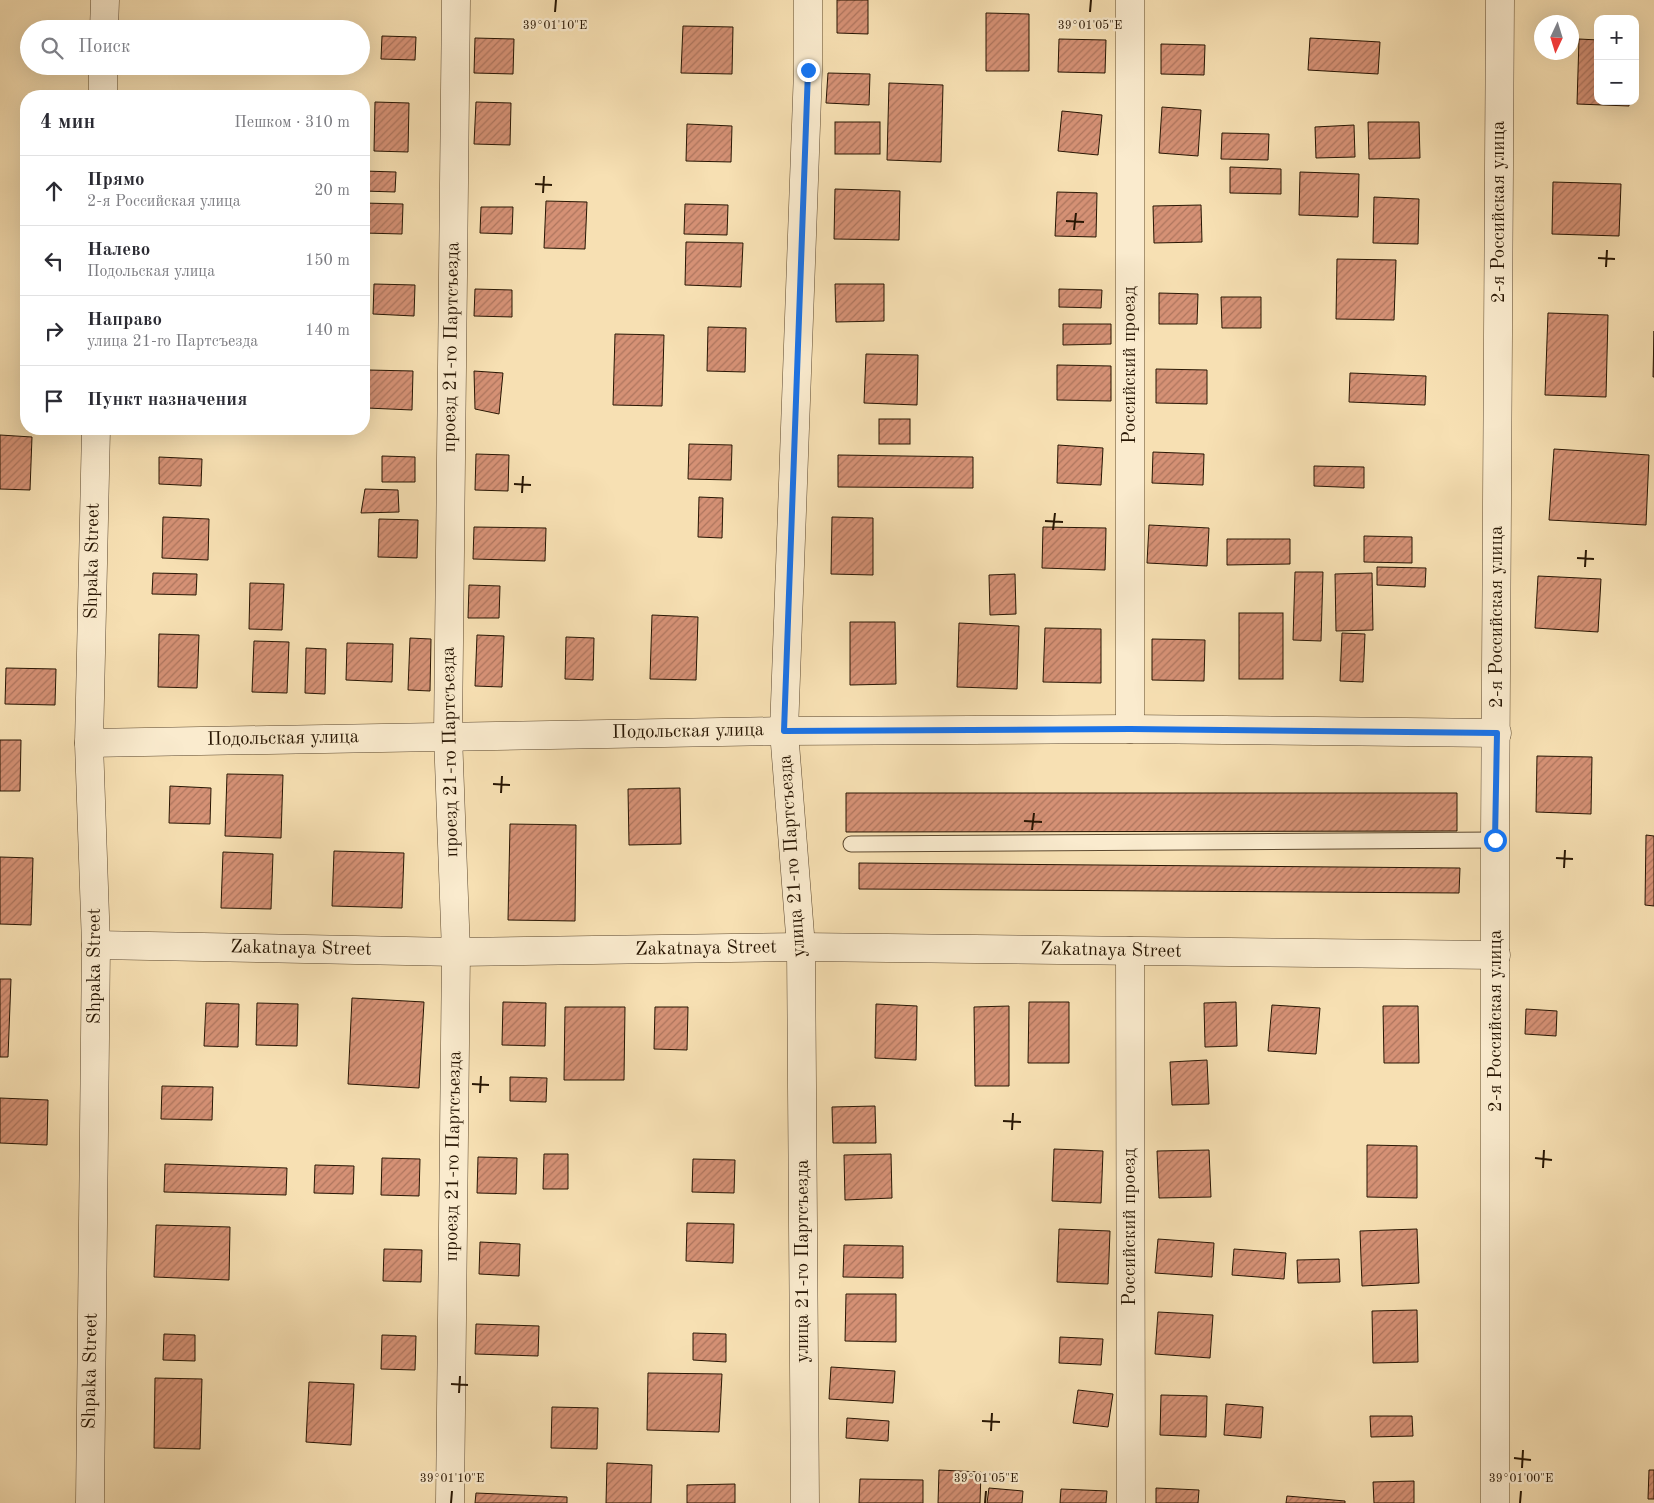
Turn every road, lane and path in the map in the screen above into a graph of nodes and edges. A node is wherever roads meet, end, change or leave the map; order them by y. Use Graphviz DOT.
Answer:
graph roads {
  1 [pos="105,0"];
  2 [pos="456,0"];
  3 [pos="808,0"];
  4 [pos="1130,0"];
  5 [pos="1500,0"];
  6 [pos="104,20"];
  7 [pos="103,75"];
  8 [pos="103,90"];
  9 [pos="96,435"];
  10 [pos="1130,729"];
  11 [pos="784,731"];
  12 [pos="1497,733"];
  13 [pos="448,735"];
  14 [pos="89,743"];
  15 [pos="1495,840"];
  16 [pos="851,844"];
  17 [pos="96,945"];
  18 [pos="801,947"];
  19 [pos="1130,951"];
  20 [pos="456,952"];
  21 [pos="1496,955"];
  22 [pos="90,1503"];
  23 [pos="450,1503"];
  24 [pos="805,1503"];
  25 [pos="1131,1503"];
  26 [pos="1495,1503"];
  1 -- 6 [label="street"];
  2 -- 13 [label="street, проезд 21-го Партсъезда"];
  3 -- 11 [label="street, улица 21-го Партсъезда"];
  4 -- 10 [label="street, Российский проезд"];
  5 -- 12 [label="street, 2-я Российская улица"];
  7 -- 8 [label="street"];
  9 -- 14 [label="street, Shpaka Street"];
  10 -- 11 [label="street, Подольская улица"];
  10 -- 12 [label="street, Подольская улица"];
  11 -- 13 [label="street, Подольская улица"];
  11 -- 18 [label="street, улица 21-го Партсъезда"];
  12 -- 15 [label="street, 2-я Российская улица"];
  13 -- 14 [label="street, Подольская улица"];
  13 -- 20 [label="street, проезд 21-го Партсъезда"];
  14 -- 17 [label="street, Shpaka Street"];
  15 -- 16 [label="lane"];
  15 -- 21 [label="street, 2-я Российская улица"];
  17 -- 20 [label="street, Zakatnaya Street"];
  17 -- 22 [label="street, Shpaka Street"];
  18 -- 19 [label="street, Zakatnaya Street"];
  18 -- 20 [label="street, Zakatnaya Street"];
  18 -- 24 [label="street, улица 21-го Партсъезда"];
  19 -- 21 [label="street, Zakatnaya Street"];
  19 -- 25 [label="street, Российский проезд"];
  20 -- 23 [label="street, проезд 21-го Партсъезда"];
  21 -- 26 [label="street, 2-я Российская улица"];
}
